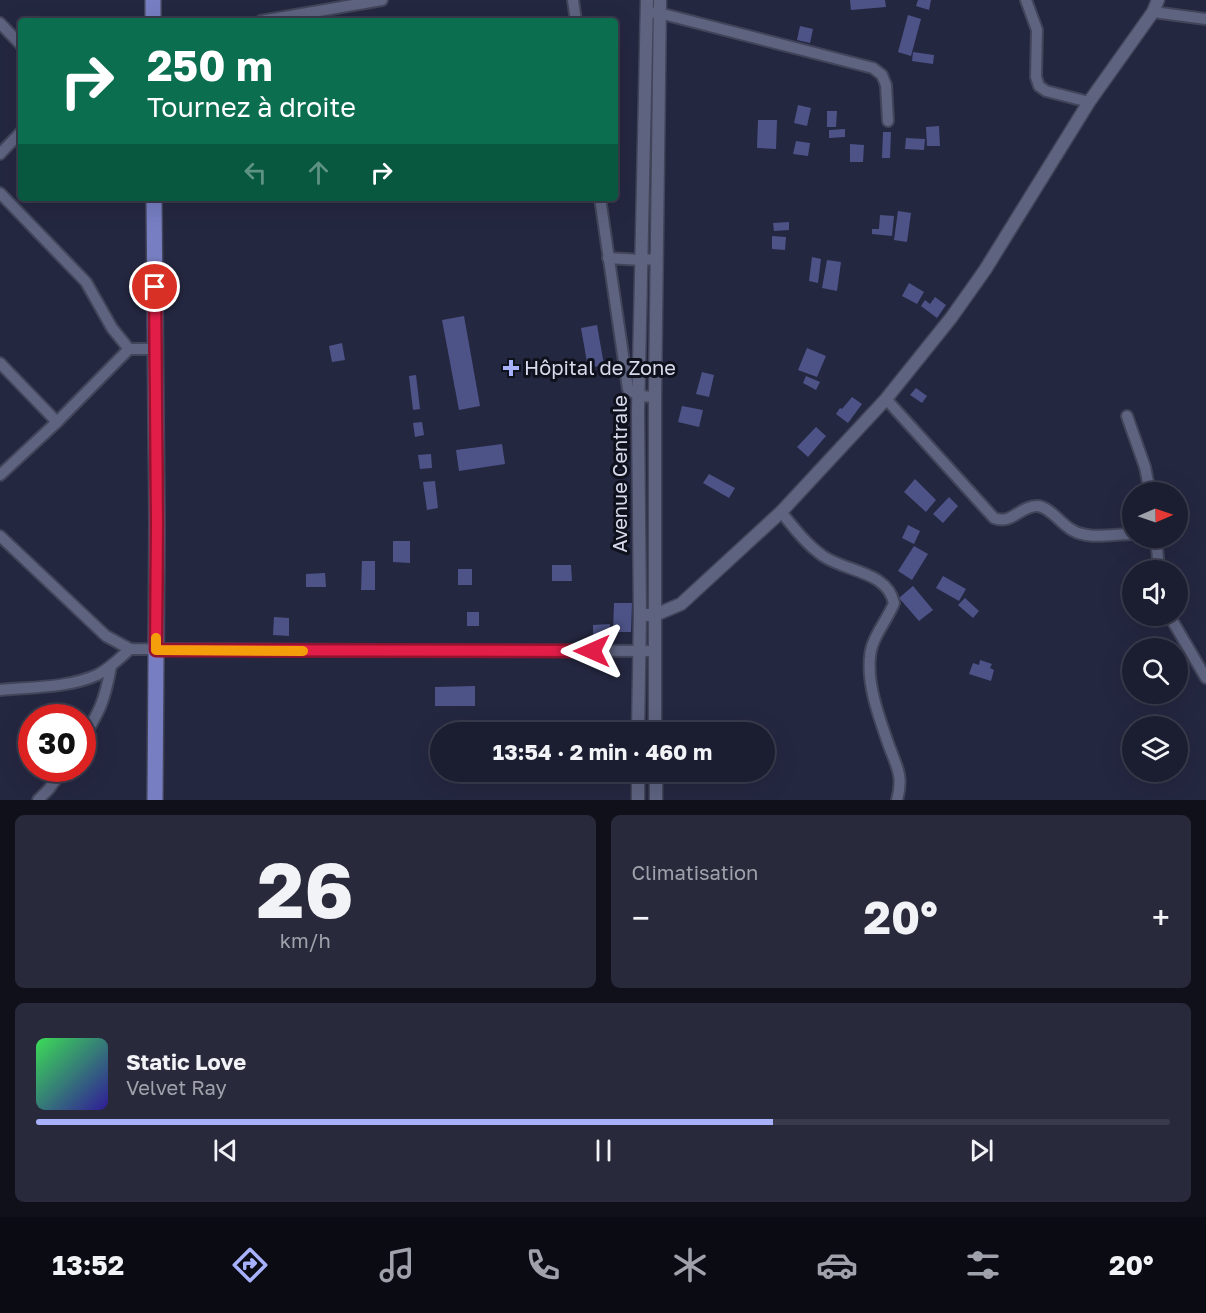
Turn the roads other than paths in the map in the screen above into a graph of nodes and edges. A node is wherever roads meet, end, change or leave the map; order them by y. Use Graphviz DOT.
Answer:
graph roads {
  1 [pos="153,0"];
  2 [pos="382,0"];
  3 [pos="573,0"];
  4 [pos="1026,0"];
  5 [pos="1158,0"];
  6 [pos="653,6"];
  7 [pos="1153,12"];
  8 [pos="153,18"];
  9 [pos="278,18"];
  10 [pos="576,18"];
  11 [pos="1206,20"];
  12 [pos="0,22"];
  13 [pos="18,42"];
  14 [pos="1089,102"];
  15 [pos="888,120"];
  16 [pos="18,135"];
  17 [pos="0,154"];
  18 [pos="0,193"];
  19 [pos="154,201"];
  20 [pos="600,201"];
  21 [pos="608,258"];
  22 [pos="657,259"];
  23 [pos="641,260"];
  24 [pos="129,349"];
  25 [pos="156,349"];
  26 [pos="0,363"];
  27 [pos="639,396"];
  28 [pos="655,397"];
  29 [pos="886,399"];
  30 [pos="1126,416"];
  31 [pos="57,422"];
  32 [pos="0,475"];
  33 [pos="1148,482"];
  34 [pos="781,512"];
  35 [pos="1122,534"];
  36 [pos="0,537"];
  37 [pos="640,615"];
  38 [pos="655,615"];
  39 [pos="1175,626"];
  40 [pos="130,649"];
  41 [pos="156,650"];
  42 [pos="639,651"];
  43 [pos="654,651"];
  44 [pos="111,666"];
  45 [pos="1206,678"];
  46 [pos="0,690"];
  47 [pos="96,718"];
  48 [pos="638,722"];
  49 [pos="655,722"];
  50 [pos="55,782"];
  51 [pos="638,782"];
  52 [pos="656,782"];
  53 [pos="38,800"];
  54 [pos="155,800"];
  55 [pos="638,800"];
  56 [pos="656,800"];
  57 [pos="897,800"];
  1 -- 8 [label="main road"];
  2 -- 9 [label="street"];
  3 -- 10 [label="street"];
  4 -- 14 [label="street"];
  5 -- 7 [label="street"];
  6 -- 15 [label="street"];
  6 -- 22 [label="street, Avenue Centrale"];
  6 -- 23 [label="street, Avenue Centrale"];
  7 -- 11 [label="street"];
  7 -- 14 [label="street"];
  12 -- 13 [label="street"];
  14 -- 29 [label="street"];
  16 -- 17 [label="street"];
  18 -- 24 [label="street"];
  19 -- 25 [label="main road"];
  20 -- 21 [label="street"];
  21 -- 23 [label="street"];
  21 -- 27 [label="street"];
  22 -- 23 [label="street"];
  22 -- 28 [label="street, Avenue Centrale"];
  23 -- 27 [label="street, Avenue Centrale"];
  24 -- 25 [label="street"];
  24 -- 31 [label="street"];
  25 -- 41 [label="main road"];
  26 -- 31 [label="street"];
  27 -- 28 [label="street"];
  27 -- 37 [label="street, Avenue Centrale"];
  28 -- 38 [label="street, Avenue Centrale"];
  29 -- 34 [label="street"];
  29 -- 35 [label="street"];
  30 -- 33 [label="street"];
  31 -- 32 [label="street"];
  34 -- 38 [label="street"];
  34 -- 57 [label="street"];
  36 -- 40 [label="street"];
  37 -- 38 [label="street"];
  37 -- 42 [label="street, Avenue Centrale"];
  38 -- 43 [label="street, Avenue Centrale"];
  39 -- 45 [label="street"];
  40 -- 41 [label="street"];
  40 -- 44 [label="street"];
  41 -- 42 [label="street"];
  41 -- 54 [label="main road"];
  42 -- 43 [label="street"];
  42 -- 48 [label="street, Avenue Centrale"];
  43 -- 49 [label="street, Avenue Centrale"];
  44 -- 46 [label="street"];
  44 -- 47 [label="street"];
  50 -- 53 [label="street"];
  51 -- 55 [label="street"];
  52 -- 56 [label="street"];
}
